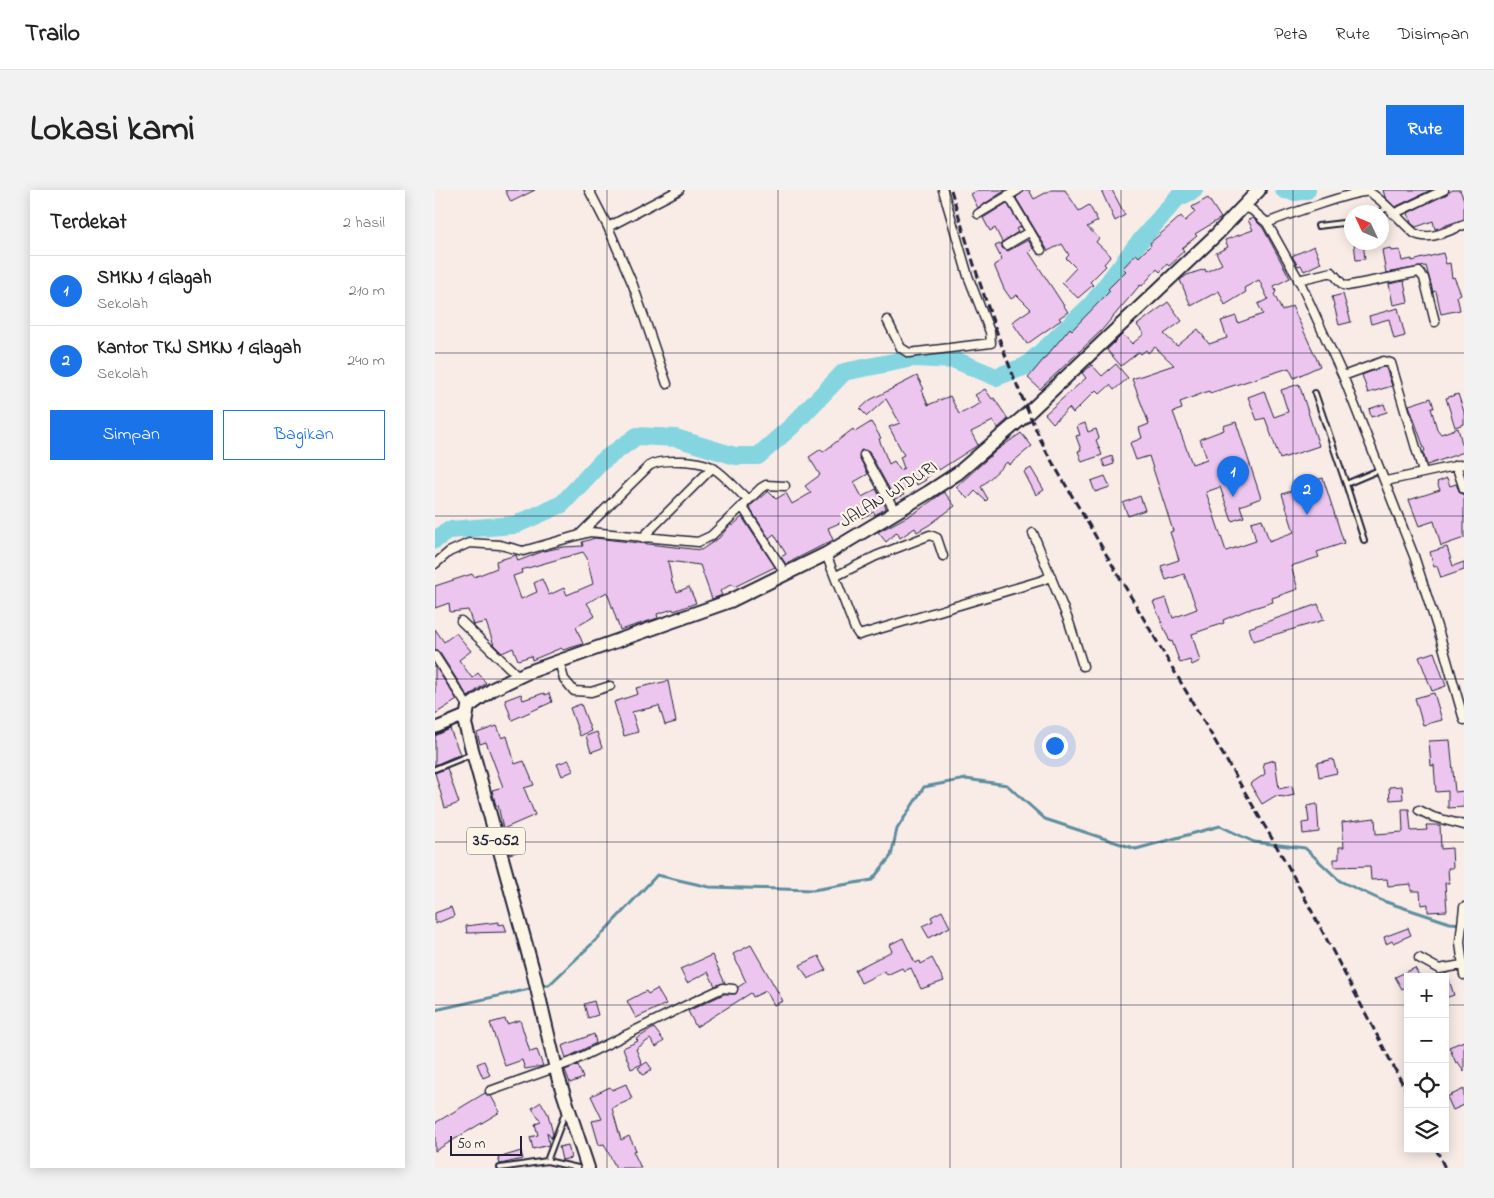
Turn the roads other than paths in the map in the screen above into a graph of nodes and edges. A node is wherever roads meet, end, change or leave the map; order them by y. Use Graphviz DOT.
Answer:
graph roads {
  1 [pos="589,190"];
  2 [pos="679,190"];
  3 [pos="943,190"];
  4 [pos="1018,190"];
  5 [pos="1259,190"];
  6 [pos="1444,190"];
  7 [pos="1009,196"];
  8 [pos="1245,205"];
  9 [pos="1380,205"];
  10 [pos="1389,211"];
  11 [pos="1389,213"];
  12 [pos="978,214"];
  13 [pos="1267,222"];
  14 [pos="1344,223"];
  15 [pos="1464,225"];
  16 [pos="1318,226"];
  17 [pos="608,227"];
  18 [pos="1029,232"];
  19 [pos="1007,245"];
  20 [pos="1041,250"];
  21 [pos="1298,280"];
  22 [pos="887,320"];
  23 [pos="1435,322"];
  24 [pos="1343,376"];
  25 [pos="667,384"];
  26 [pos="1315,393"];
  27 [pos="864,455"];
  28 [pos="1460,465"];
  29 [pos="713,467"];
  30 [pos="1381,469"];
  31 [pos="1423,472"];
  32 [pos="1386,481"];
  33 [pos="1347,484"];
  34 [pos="785,486"];
  35 [pos="1464,490"];
  36 [pos="745,503"];
  37 [pos="896,513"];
  38 [pos="1033,533"];
  39 [pos="580,534"];
  40 [pos="643,538"];
  41 [pos="1364,540"];
  42 [pos="943,556"];
  43 [pos="828,557"];
  44 [pos="435,564"];
  45 [pos="785,573"];
  46 [pos="836,575"];
  47 [pos="1051,576"];
  48 [pos="461,620"];
  49 [pos="435,656"];
  50 [pos="560,665"];
  51 [pos="1083,666"];
  52 [pos="514,678"];
  53 [pos="610,686"];
  54 [pos="467,711"];
  55 [pos="1464,720"];
  56 [pos="435,728"];
  57 [pos="473,754"];
  58 [pos="435,769"];
  59 [pos="1419,810"];
  60 [pos="1464,825"];
  61 [pos="1464,907"];
  62 [pos="1419,958"];
  63 [pos="1462,965"];
  64 [pos="1464,975"];
  65 [pos="733,989"];
  66 [pos="555,1067"];
  67 [pos="490,1091"];
  68 [pos="567,1106"];
  69 [pos="547,1161"];
  70 [pos="501,1168"];
  71 [pos="578,1168"];
  72 [pos="588,1168"];
  1 -- 17 [label="street"];
  2 -- 17 [label="street"];
  3 -- 22 [label="street"];
  4 -- 7 [label="street"];
  5 -- 8 [label="main road, JALAN WIDURI"];
  6 -- 10 [label="street"];
  7 -- 12 [label="street"];
  7 -- 18 [label="street"];
  8 -- 13 [label="street"];
  8 -- 37 [label="main road, JALAN WIDURI"];
  9 -- 13 [label="street"];
  11 -- 15 [label="street"];
  13 -- 21 [label="street"];
  14 -- 16 [label="lane"];
  17 -- 25 [label="street"];
  18 -- 19 [label="street"];
  18 -- 20 [label="street"];
  21 -- 23 [label="street"];
  21 -- 24 [label="street"];
  24 -- 30 [label="street"];
  24 -- 31 [label="street"];
  26 -- 33 [label="lane"];
  27 -- 37 [label="street"];
  28 -- 31 [label="street"];
  28 -- 35 [label="street"];
  29 -- 36 [label="street"];
  29 -- 39 [label="street"];
  29 -- 40 [label="street"];
  30 -- 32 [label="street"];
  30 -- 33 [label="lane"];
  31 -- 32 [label="street"];
  32 -- 55 [label="street"];
  33 -- 41 [label="lane"];
  34 -- 36 [label="street"];
  36 -- 40 [label="street"];
  36 -- 45 [label="street"];
  37 -- 43 [label="main road, JALAN WIDURI"];
  38 -- 47 [label="street"];
  39 -- 40 [label="street"];
  39 -- 44 [label="street"];
  42 -- 46 [label="street"];
  43 -- 45 [label="main road, JALAN WIDURI"];
  43 -- 46 [label="street"];
  45 -- 50 [label="main road, JALAN WIDURI"];
  46 -- 47 [label="street"];
  47 -- 51 [label="street"];
  48 -- 52 [label="street"];
  49 -- 54 [label="street"];
  50 -- 52 [label="main road, JALAN WIDURI"];
  50 -- 53 [label="street"];
  52 -- 54 [label="main road, JALAN WIDURI"];
  54 -- 56 [label="street"];
  54 -- 57 [label="main road, 35-052"];
  57 -- 58 [label="lane"];
  57 -- 66 [label="main road, 35-052"];
  59 -- 60 [label="street"];
  61 -- 63 [label="street"];
  62 -- 63 [label="street"];
  63 -- 64 [label="street"];
  65 -- 66 [label="street"];
  66 -- 67 [label="street"];
  66 -- 68 [label="main road, 35-052"];
  68 -- 69 [label="lane"];
  68 -- 72 [label="main road, 35-052"];
  69 -- 70 [label="lane"];
  69 -- 71 [label="lane"];
}
